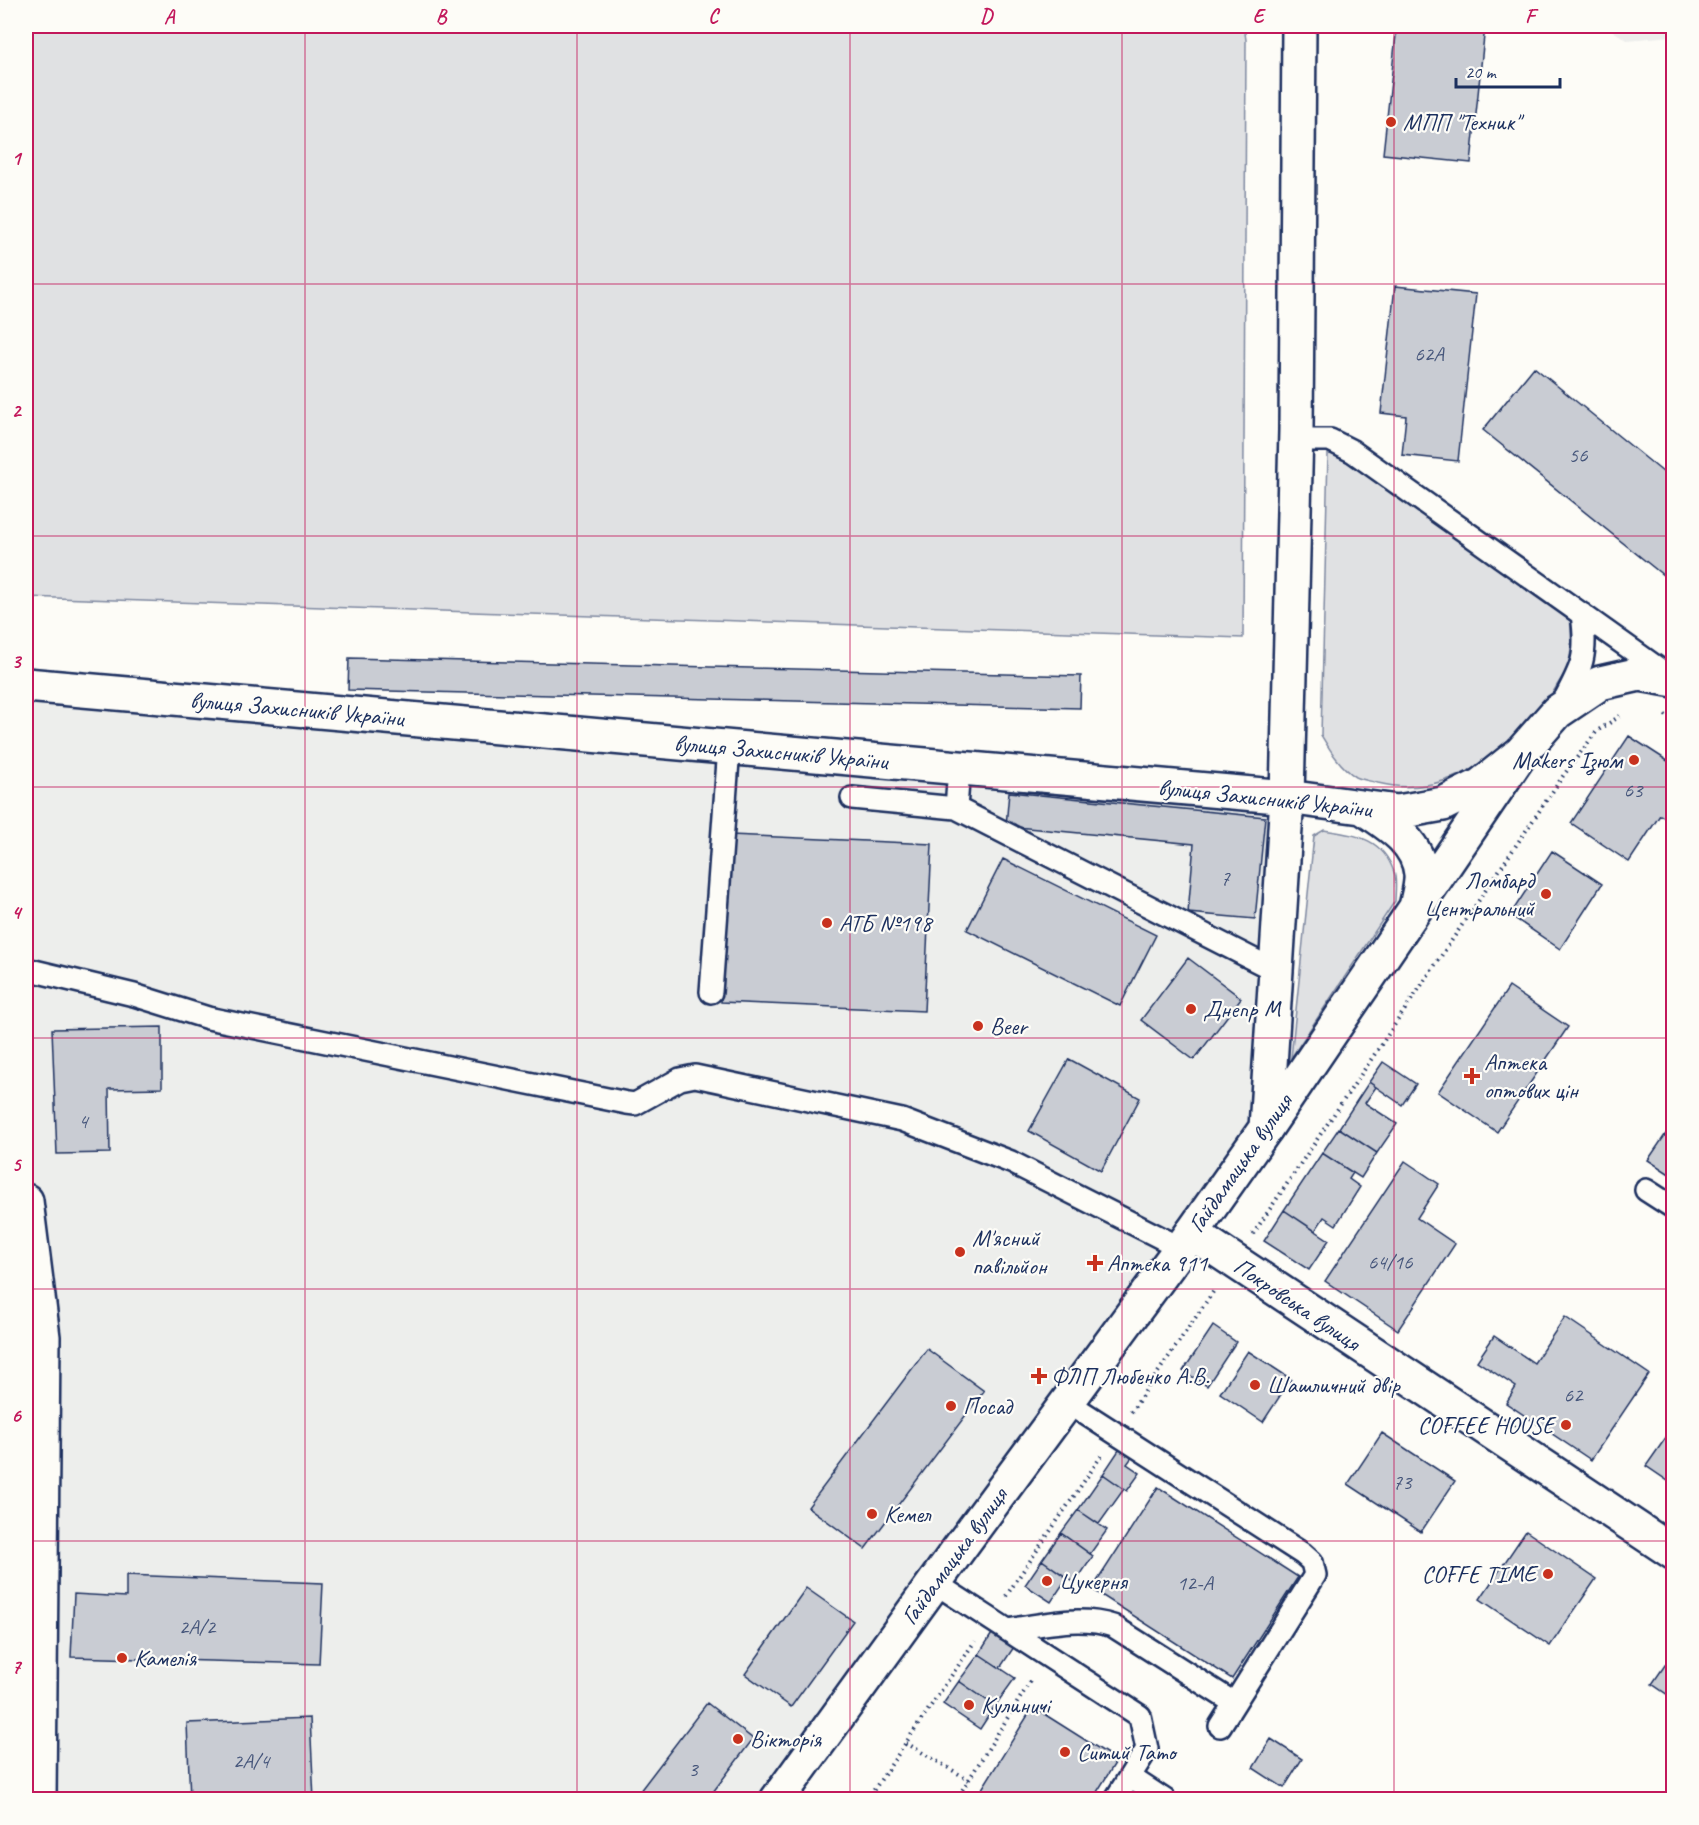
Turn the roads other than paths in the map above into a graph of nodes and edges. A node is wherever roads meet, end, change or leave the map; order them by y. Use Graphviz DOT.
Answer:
graph roads {
  1 [pos="1299,26"];
  2 [pos="1296,440"];
  3 [pos="1582,614"];
  4 [pos="1674,680"];
  5 [pos="26,685"];
  6 [pos="1557,712"];
  7 [pos="729,747"];
  8 [pos="1521,753"];
  9 [pos="959,769"];
  10 [pos="1287,797"];
  11 [pos="852,798"];
  12 [pos="956,808"];
  13 [pos="1364,808"];
  14 [pos="1416,908"];
  15 [pos="26,969"];
  16 [pos="1276,971"];
  17 [pos="711,993"];
  18 [pos="1266,1128"];
  19 [pos="1646,1190"];
  20 [pos="26,1201"];
  21 [pos="1674,1208"];
  22 [pos="1186,1240"];
  23 [pos="31,1298"];
  24 [pos="1068,1402"];
  25 [pos="1674,1553"];
  26 [pos="934,1583"];
  27 [pos="1007,1630"];
  28 [pos="33,1689"];
  29 [pos="1234,1704"];
  30 [pos="1220,1726"];
  31 [pos="1130,1777"];
  32 [pos="39,1800"];
  33 [pos="777,1800"];
  34 [pos="1115,1800"];
  35 [pos="1165,1800"];
  1 -- 2 [label="street"];
  2 -- 3 [label="lane"];
  2 -- 10 [label="street"];
  3 -- 4 [label="lane"];
  3 -- 6 [label="lane"];
  4 -- 6 [label="street, Гайдамацька вулиця"];
  5 -- 7 [label="street, вулиця Захисників України"];
  6 -- 8 [label="street, Гайдамацька вулиця"];
  7 -- 9 [label="street, вулиця Захисників України"];
  7 -- 17 [label="lane"];
  8 -- 13 [label="street, вулиця Захисників України"];
  8 -- 14 [label="street, Гайдамацька вулиця"];
  9 -- 10 [label="street, вулиця Захисників України"];
  9 -- 12 [label="lane"];
  10 -- 13 [label="street, вулиця Захисників України"];
  10 -- 16 [label="street"];
  11 -- 12 [label="lane"];
  12 -- 16 [label="lane"];
  13 -- 14 [label="street"];
  14 -- 18 [label="street, Гайдамацька вулиця"];
  15 -- 22 [label="lane"];
  16 -- 18 [label="street"];
  18 -- 22 [label="street, Гайдамацька вулиця"];
  19 -- 21 [label="lane"];
  20 -- 23 [label="street"];
  22 -- 24 [label="street, Гайдамацька вулиця"];
  22 -- 25 [label="street, Покровська вулиця"];
  23 -- 28 [label="street"];
  24 -- 26 [label="street, Гайдамацька вулиця"];
  24 -- 29 [label="lane"];
  26 -- 27 [label="lane"];
  26 -- 33 [label="street, Гайдамацька вулиця"];
  27 -- 29 [label="lane"];
  27 -- 31 [label="lane"];
  28 -- 32 [label="street"];
  29 -- 30 [label="lane"];
  31 -- 34 [label="lane"];
  31 -- 35 [label="lane"];
}
